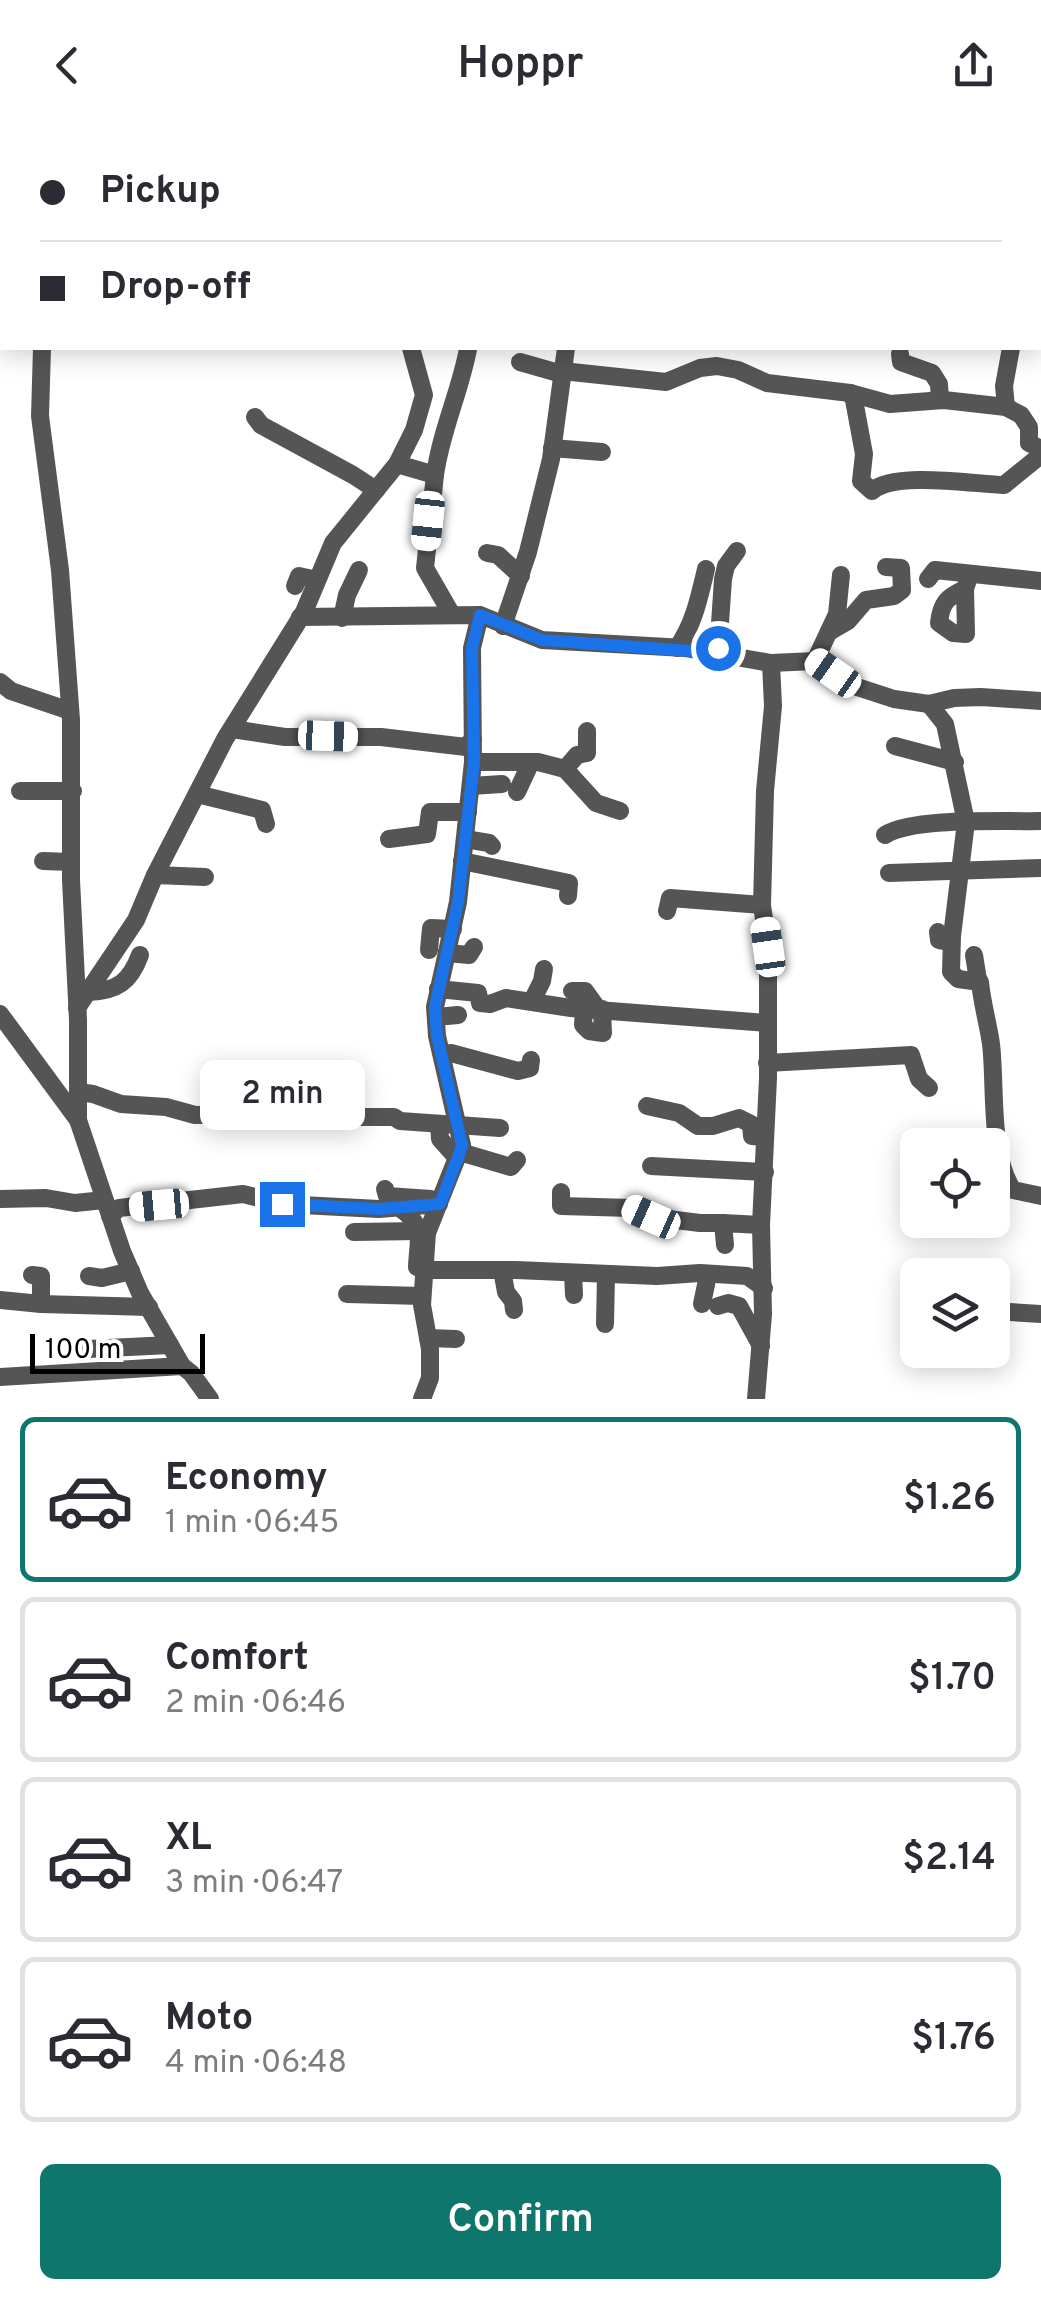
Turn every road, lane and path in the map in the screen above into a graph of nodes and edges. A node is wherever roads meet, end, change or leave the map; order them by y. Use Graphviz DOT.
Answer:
graph roads {
  1 [pos="42,350"];
  2 [pos="412,350"];
  3 [pos="468,350"];
  4 [pos="566,350"];
  5 [pos="1004,351"];
  6 [pos="900,354"];
  7 [pos="520,362"];
  8 [pos="562,373"];
  9 [pos="850,393"];
  10 [pos="940,400"];
  11 [pos="1006,407"];
  12 [pos="255,416"];
  13 [pos="552,448"];
  14 [pos="602,452"];
  15 [pos="1041,452"];
  16 [pos="398,464"];
  17 [pos="435,474"];
  18 [pos="376,490"];
  19 [pos="737,550"];
  20 [pos="487,553"];
  21 [pos="886,568"];
  22 [pos="706,569"];
  23 [pos="359,570"];
  24 [pos="841,575"];
  25 [pos="521,576"];
  26 [pos="928,579"];
  27 [pos="317,580"];
  28 [pos="1041,580"];
  29 [pos="294,586"];
  30 [pos="452,614"];
  31 [pos="480,615"];
  32 [pos="300,618"];
  33 [pos="342,618"];
  34 [pos="503,626"];
  35 [pos="829,632"];
  36 [pos="677,648"];
  37 [pos="718,653"];
  38 [pos="815,660"];
  39 [pos="772,663"];
  40 [pos="0,682"];
  41 [pos="1041,701"];
  42 [pos="929,704"];
  43 [pos="70,710"];
  44 [pos="232,729"];
  45 [pos="587,731"];
  46 [pos="473,739"];
  47 [pos="895,746"];
  48 [pos="474,762"];
  49 [pos="531,762"];
  50 [pos="954,762"];
  51 [pos="565,770"];
  52 [pos="470,786"];
  53 [pos="20,791"];
  54 [pos="73,791"];
  55 [pos="198,794"];
  56 [pos="620,811"];
  57 [pos="468,812"];
  58 [pos="1041,821"];
  59 [pos="966,822"];
  60 [pos="266,824"];
  61 [pos="886,835"];
  62 [pos="389,839"];
  63 [pos="464,839"];
  64 [pos="492,846"];
  65 [pos="43,861"];
  66 [pos="462,861"];
  67 [pos="72,862"];
  68 [pos="1041,868"];
  69 [pos="961,869"];
  70 [pos="889,873"];
  71 [pos="156,875"];
  72 [pos="204,877"];
  73 [pos="568,896"];
  74 [pos="762,905"];
  75 [pos="667,911"];
  76 [pos="474,947"];
  77 [pos="438,952"];
  78 [pos="974,954"];
  79 [pos="140,955"];
  80 [pos="544,969"];
  81 [pos="978,980"];
  82 [pos="438,988"];
  83 [pos="572,990"];
  84 [pos="89,992"];
  85 [pos="532,1000"];
  86 [pos="77,1008"];
  87 [pos="594,1009"];
  88 [pos="0,1014"];
  89 [pos="458,1015"];
  90 [pos="436,1017"];
  91 [pos="767,1023"];
  92 [pos="475,1048"];
  93 [pos="447,1054"];
  94 [pos="531,1060"];
  95 [pos="767,1064"];
  96 [pos="929,1088"];
  97 [pos="78,1092"];
  98 [pos="646,1106"];
  99 [pos="78,1120"];
  100 [pos="449,1125"];
  101 [pos="500,1128"];
  102 [pos="766,1137"];
  103 [pos="458,1155"];
  104 [pos="518,1160"];
  105 [pos="651,1166"];
  106 [pos="765,1172"];
  107 [pos="385,1190"];
  108 [pos="561,1192"];
  109 [pos="1041,1196"];
  110 [pos="0,1199"];
  111 [pos="440,1200"];
  112 [pos="679,1201"];
  113 [pos="107,1208"];
  114 [pos="401,1209"];
  115 [pos="719,1219"];
  116 [pos="690,1222"];
  117 [pos="761,1225"];
  118 [pos="422,1231"];
  119 [pos="354,1232"];
  120 [pos="724,1245"];
  121 [pos="423,1270"];
  122 [pos="502,1270"];
  123 [pos="131,1271"];
  124 [pos="573,1274"];
  125 [pos="32,1275"];
  126 [pos="606,1275"];
  127 [pos="89,1276"];
  128 [pos="713,1291"];
  129 [pos="764,1292"];
  130 [pos="348,1294"];
  131 [pos="574,1295"];
  132 [pos="422,1296"];
  133 [pos="0,1300"];
  134 [pos="41,1304"];
  135 [pos="739,1306"];
  136 [pos="148,1307"];
  137 [pos="514,1310"];
  138 [pos="1010,1311"];
  139 [pos="1041,1314"];
  140 [pos="606,1324"];
  141 [pos="428,1338"];
  142 [pos="456,1339"];
  143 [pos="170,1345"];
  144 [pos="761,1346"];
  145 [pos="88,1350"];
  146 [pos="182,1366"];
  147 [pos="0,1376"];
  148 [pos="210,1399"];
  149 [pos="422,1399"];
  150 [pos="756,1399"];
  1 -- 43 [label="street"];
  2 -- 16 [label="street"];
  3 -- 17 [label="street"];
  4 -- 8 [label="street"];
  5 -- 11 [label="street"];
  6 -- 10 [label="street"];
  7 -- 8 [label="street"];
  8 -- 9 [label="street"];
  8 -- 13 [label="street"];
  9 -- 10 [label="street"];
  9 -- 15 [label="street"];
  10 -- 11 [label="street"];
  11 -- 15 [label="street"];
  12 -- 18 [label="street"];
  13 -- 14 [label="street"];
  13 -- 25 [label="street"];
  16 -- 17 [label="street"];
  16 -- 18 [label="street"];
  17 -- 30 [label="street"];
  18 -- 27 [label="street"];
  19 -- 37 [label="street"];
  20 -- 25 [label="street"];
  21 -- 35 [label="street"];
  22 -- 36 [label="street"];
  23 -- 33 [label="street"];
  24 -- 35 [label="street"];
  25 -- 34 [label="street"];
  26 -- 28 [label="street"];
  27 -- 29 [label="street"];
  27 -- 32 [label="street"];
  30 -- 31 [label="street"];
  30 -- 33 [label="street"];
  31 -- 34 [label="street"];
  31 -- 46 [label="street"];
  32 -- 33 [label="street"];
  32 -- 44 [label="street"];
  34 -- 36 [label="street"];
  35 -- 38 [label="street"];
  36 -- 37 [label="street"];
  37 -- 39 [label="street"];
  38 -- 39 [label="street"];
  38 -- 42 [label="street"];
  39 -- 74 [label="street"];
  40 -- 43 [label="street"];
  41 -- 42 [label="street"];
  42 -- 50 [label="street"];
  43 -- 54 [label="street"];
  44 -- 46 [label="street"];
  44 -- 55 [label="street"];
  45 -- 51 [label="street"];
  46 -- 48 [label="street"];
  47 -- 50 [label="street"];
  48 -- 49 [label="street"];
  48 -- 52 [label="street"];
  49 -- 51 [label="street"];
  49 -- 52 [label="street"];
  50 -- 59 [label="street"];
  51 -- 56 [label="street"];
  52 -- 57 [label="street"];
  53 -- 54 [label="street"];
  54 -- 67 [label="street"];
  55 -- 60 [label="street"];
  55 -- 71 [label="street"];
  57 -- 62 [label="street"];
  57 -- 63 [label="street"];
  58 -- 59 [label="street"];
  59 -- 61 [label="street"];
  59 -- 69 [label="street"];
  63 -- 64 [label="street"];
  63 -- 66 [label="street"];
  65 -- 67 [label="street"];
  66 -- 73 [label="street"];
  66 -- 77 [label="street"];
  67 -- 86 [label="street"];
  68 -- 69 [label="street"];
  69 -- 70 [label="street"];
  69 -- 81 [label="street"];
  71 -- 72 [label="street"];
  71 -- 84 [label="street"];
  74 -- 75 [label="street"];
  74 -- 91 [label="street"];
  76 -- 77 [label="street"];
  77 -- 82 [label="street"];
  78 -- 81 [label="street"];
  79 -- 84 [label="street"];
  80 -- 85 [label="street"];
  81 -- 109 [label="street"];
  82 -- 85 [label="street"];
  82 -- 90 [label="street"];
  83 -- 87 [label="street"];
  84 -- 86 [label="street"];
  85 -- 87 [label="street"];
  86 -- 97 [label="street"];
  87 -- 91 [label="street"];
  88 -- 99 [label="street"];
  89 -- 90 [label="street"];
  90 -- 93 [label="street"];
  91 -- 95 [label="street"];
  92 -- 93 [label="street"];
  93 -- 94 [label="street"];
  93 -- 100 [label="street"];
  95 -- 96 [label="street"];
  95 -- 102 [label="street"];
  97 -- 99 [label="street"];
  97 -- 100 [label="street"];
  98 -- 102 [label="street"];
  99 -- 113 [label="street"];
  100 -- 101 [label="street"];
  100 -- 103 [label="street"];
  102 -- 106 [label="street"];
  103 -- 104 [label="street"];
  103 -- 111 [label="street"];
  105 -- 106 [label="street"];
  106 -- 117 [label="street"];
  107 -- 111 [label="street"];
  108 -- 116 [label="street"];
  110 -- 113 [label="street"];
  111 -- 114 [label="street"];
  111 -- 118 [label="street"];
  112 -- 116 [label="street"];
  113 -- 114 [label="street"];
  113 -- 123 [label="street"];
  114 -- 118 [label="street"];
  115 -- 116 [label="street"];
  115 -- 117 [label="street"];
  115 -- 120 [label="street"];
  117 -- 129 [label="street"];
  118 -- 119 [label="street"];
  118 -- 121 [label="street"];
  121 -- 122 [label="street"];
  121 -- 132 [label="street"];
  122 -- 124 [label="street"];
  122 -- 137 [label="street"];
  123 -- 127 [label="street"];
  123 -- 136 [label="street"];
  124 -- 126 [label="street"];
  124 -- 131 [label="street"];
  125 -- 134 [label="street"];
  126 -- 128 [label="street"];
  126 -- 140 [label="street"];
  128 -- 129 [label="street"];
  128 -- 135 [label="street"];
  129 -- 135 [label="street"];
  129 -- 144 [label="street"];
  130 -- 132 [label="street"];
  132 -- 141 [label="street"];
  133 -- 134 [label="street"];
  134 -- 136 [label="street"];
  135 -- 144 [label="street"];
  136 -- 143 [label="street"];
  138 -- 139 [label="street"];
  141 -- 142 [label="street"];
  141 -- 149 [label="street"];
  143 -- 145 [label="street"];
  143 -- 146 [label="street"];
  144 -- 150 [label="street"];
  146 -- 147 [label="street"];
  146 -- 148 [label="street"];
}
